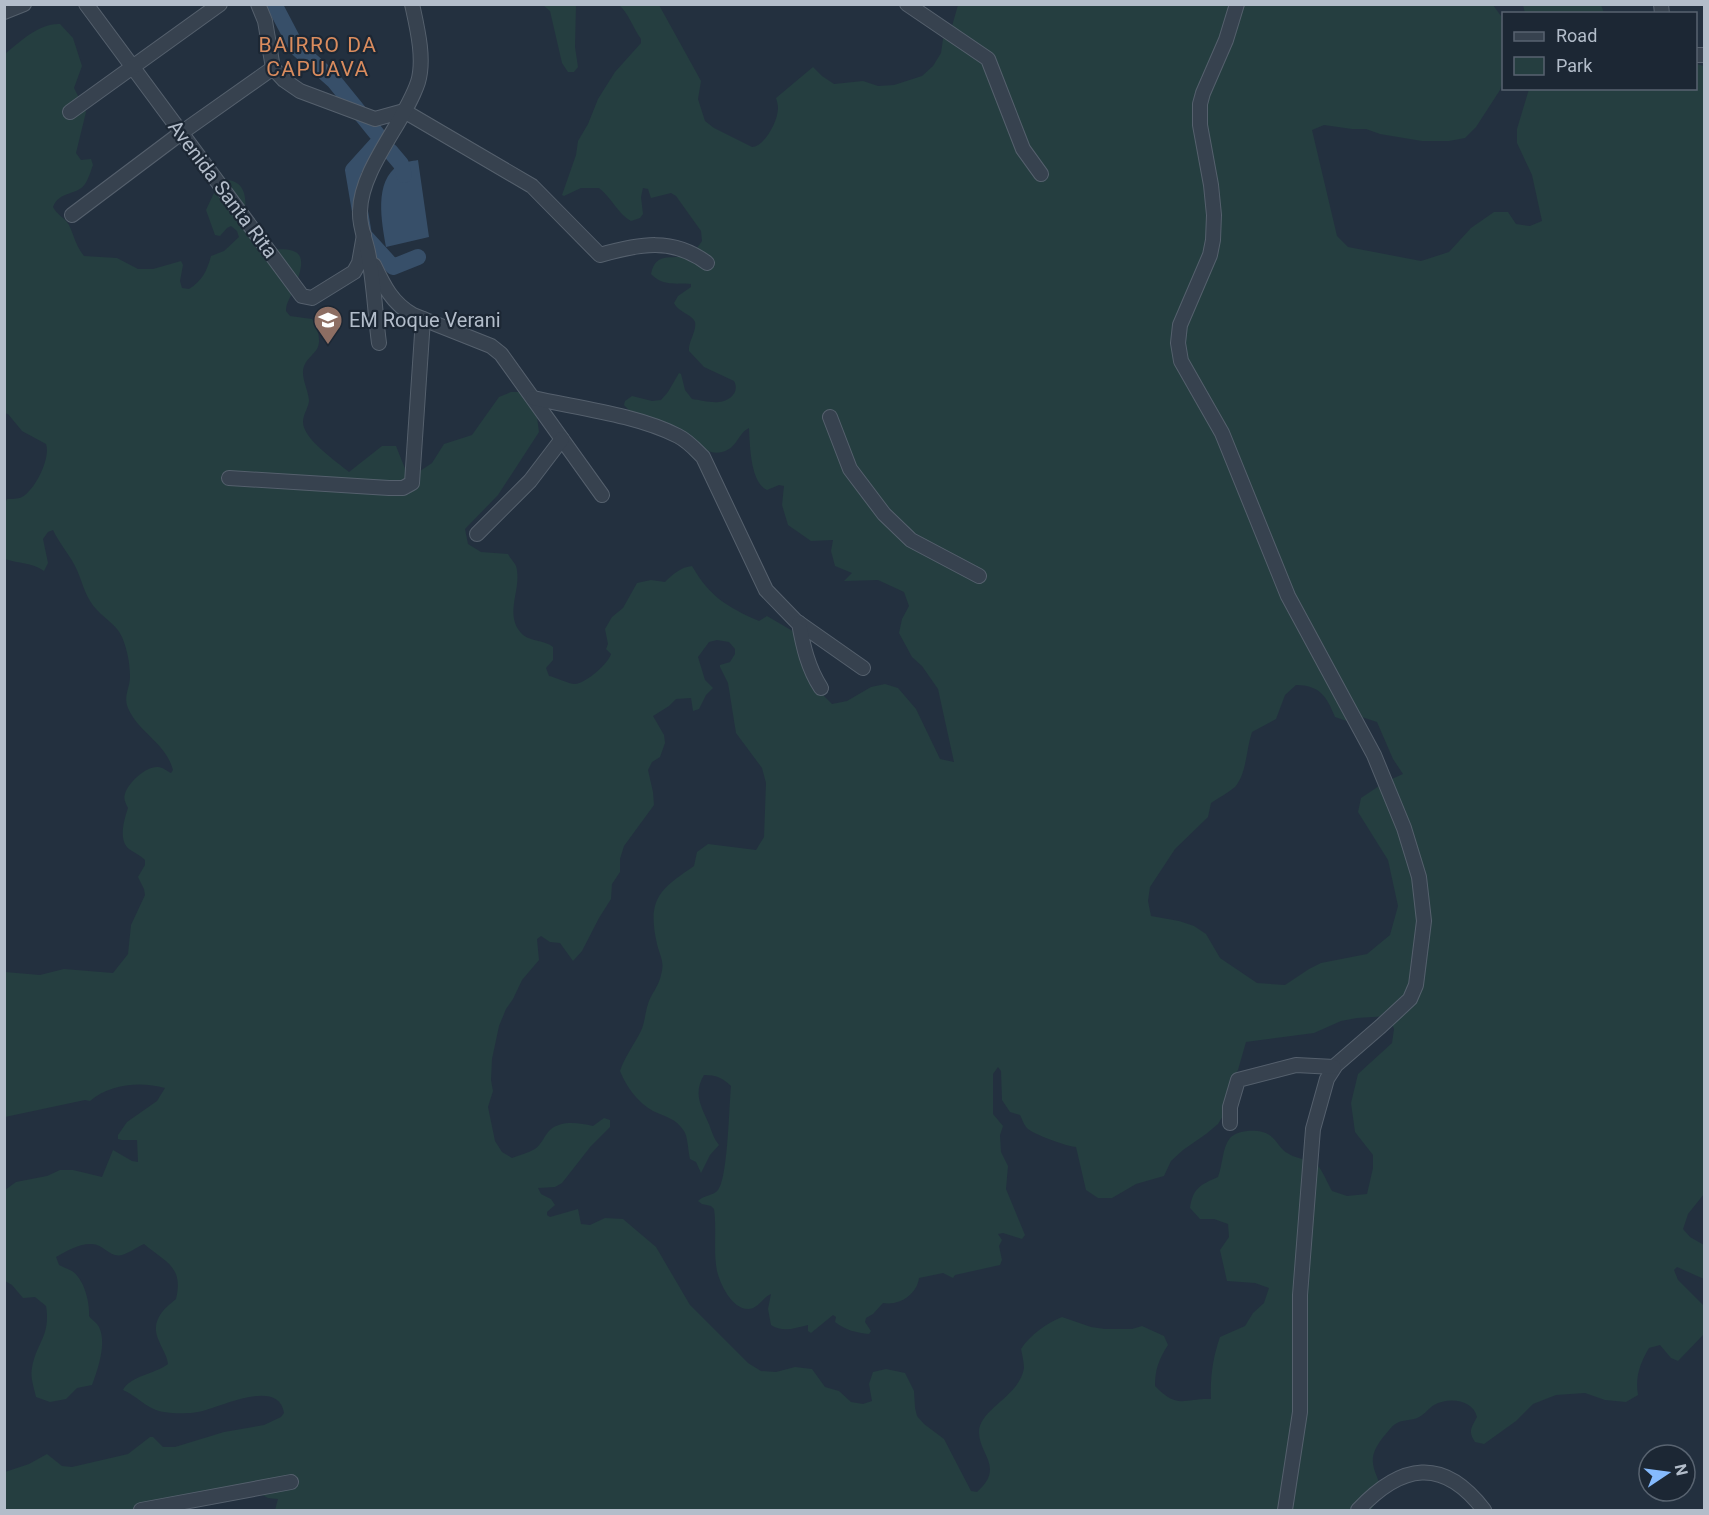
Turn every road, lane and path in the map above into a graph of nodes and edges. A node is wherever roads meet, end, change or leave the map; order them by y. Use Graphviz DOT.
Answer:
graph roads {
  1 [pos="24,4"];
  2 [pos="220,4"];
  3 [pos="412,4"];
  4 [pos="906,4"];
  5 [pos="1237,4"];
  6 [pos="259,5"];
  7 [pos="93,7"];
  8 [pos="4,12"];
  9 [pos="132,67"];
  10 [pos="273,68"];
  11 [pos="404,111"];
  12 [pos="70,112"];
  13 [pos="181,133"];
  14 [pos="1041,174"];
  15 [pos="72,215"];
  16 [pos="364,235"];
  17 [pos="368,252"];
  18 [pos="707,263"];
  19 [pos="423,319"];
  20 [pos="379,343"];
  21 [pos="533,398"];
  22 [pos="830,417"];
  23 [pos="562,439"];
  24 [pos="229,478"];
  25 [pos="602,495"];
  26 [pos="477,534"];
  27 [pos="979,576"];
  28 [pos="799,623"];
  29 [pos="863,668"];
  30 [pos="822,688"];
  31 [pos="1334,1067"];
  32 [pos="1230,1123"];
  33 [pos="291,1482"];
  34 [pos="141,1510"];
  35 [pos="1285,1510"];
  36 [pos="1358,1510"];
  37 [pos="1484,1510"];
  1 -- 8 [label="street"];
  2 -- 9 [label="street"];
  3 -- 11 [label="street"];
  4 -- 14 [label="street"];
  5 -- 31 [label="street"];
  6 -- 10 [label="street"];
  7 -- 9 [label="street, Avenida Santa Rita"];
  9 -- 12 [label="street"];
  9 -- 13 [label="street, Avenida Santa Rita"];
  10 -- 11 [label="street"];
  10 -- 13 [label="street"];
  11 -- 16 [label="street"];
  11 -- 18 [label="street"];
  13 -- 15 [label="street"];
  13 -- 16 [label="street, Avenida Santa Rita"];
  16 -- 17 [label="street"];
  17 -- 19 [label="street"];
  17 -- 20 [label="street"];
  19 -- 21 [label="street"];
  19 -- 24 [label="street"];
  21 -- 23 [label="street"];
  21 -- 28 [label="street"];
  22 -- 27 [label="street"];
  23 -- 25 [label="street"];
  23 -- 26 [label="street"];
  28 -- 29 [label="street"];
  28 -- 30 [label="street"];
  31 -- 32 [label="street"];
  31 -- 35 [label="street"];
  33 -- 34 [label="street"];
  36 -- 37 [label="street"];
}
